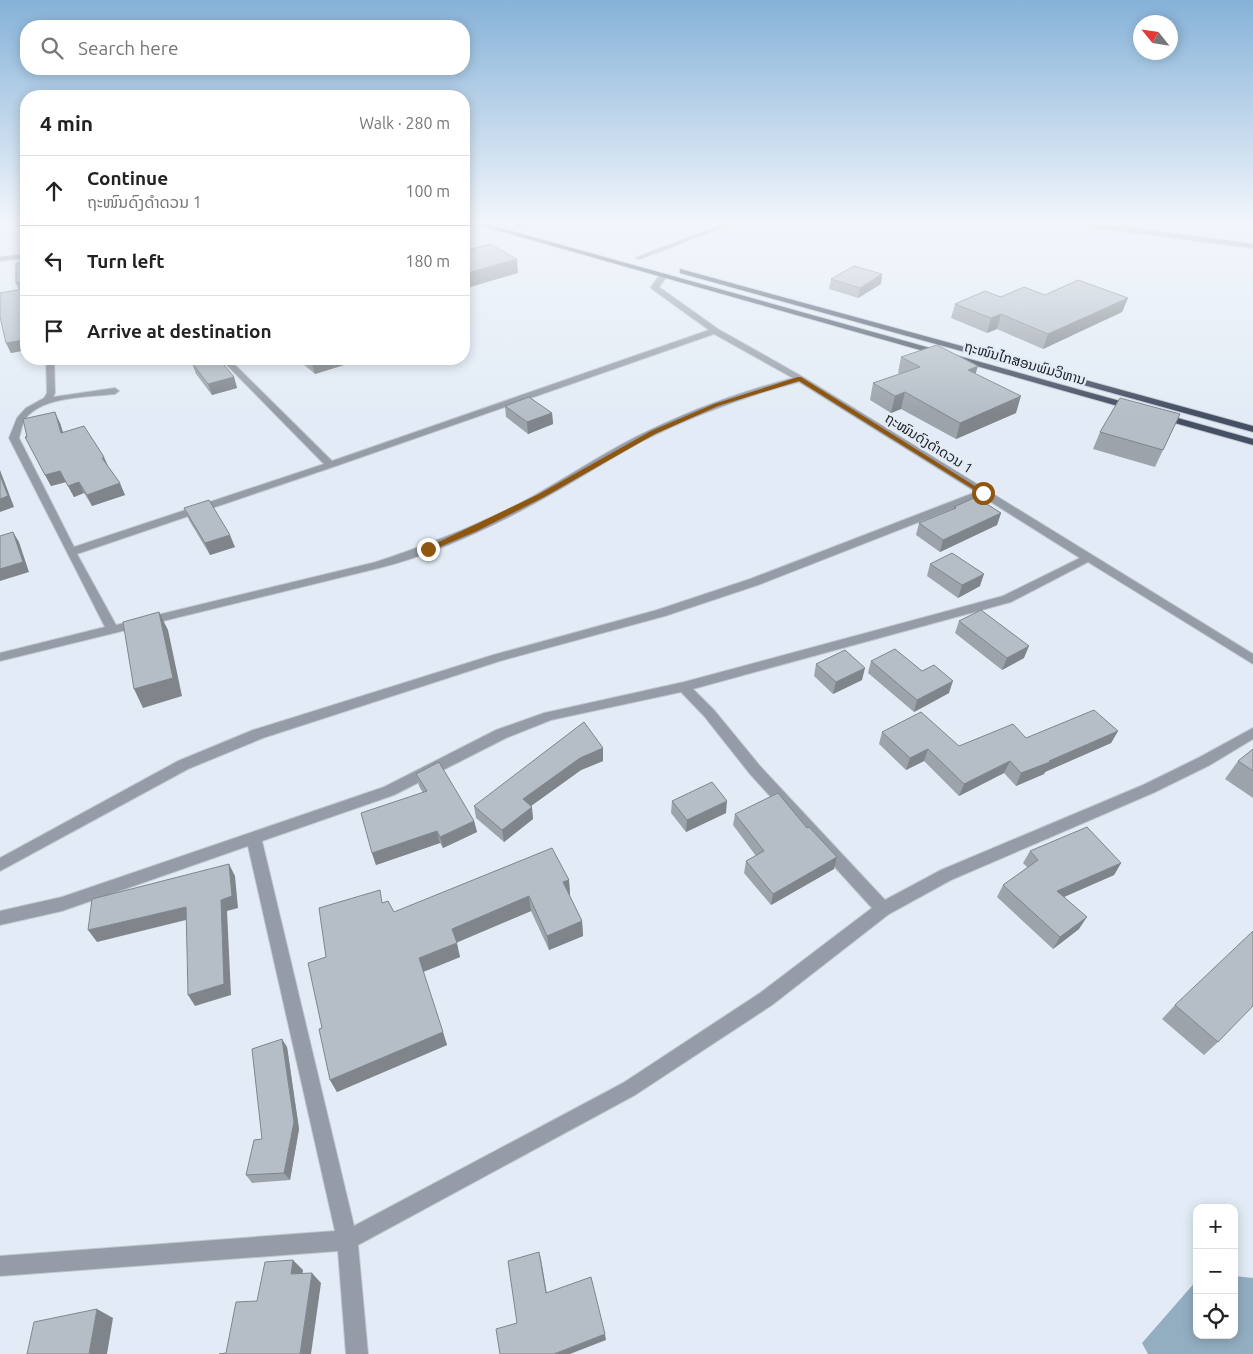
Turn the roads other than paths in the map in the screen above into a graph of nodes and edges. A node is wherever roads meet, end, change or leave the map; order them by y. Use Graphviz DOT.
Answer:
graph roads {
  1 [pos="656,285"];
  2 [pos="700,285"];
  3 [pos="734,285"];
  4 [pos="715,331"];
  5 [pos="50,365"];
  6 [pos="231,365"];
  7 [pos="800,379"];
  8 [pos="115,391"];
  9 [pos="47,400"];
  10 [pos="1253,429"];
  11 [pos="1253,442"];
  12 [pos="330,465"];
  13 [pos="983,493"];
  14 [pos="71,552"];
  15 [pos="1088,558"];
  16 [pos="112,629"];
  17 [pos="0,657"];
  18 [pos="1253,660"];
  19 [pos="684,687"];
  20 [pos="1253,733"];
  21 [pos="254,839"];
  22 [pos="0,865"];
  23 [pos="883,909"];
  24 [pos="0,918"];
  25 [pos="347,1240"];
  26 [pos="0,1266"];
  27 [pos="357,1354"];
  1 -- 4 [label="street, ຖະໜົນດົງດຳດວນ 1"];
  2 -- 11 [label="highway, ຖະໜົນໄກສອນພົມວິຫານ"];
  3 -- 10 [label="highway, ຖະໜົນໄກສອນພົມວິຫານ"];
  4 -- 7 [label="street, ຖະໜົນດົງດຳດວນ 1"];
  4 -- 12 [label="street"];
  5 -- 9 [label="street"];
  6 -- 12 [label="street"];
  7 -- 13 [label="street, ຖະໜົນດົງດຳດວນ 1"];
  7 -- 16 [label="street"];
  8 -- 9 [label="street"];
  9 -- 14 [label="street"];
  12 -- 14 [label="street"];
  13 -- 15 [label="street, ຖະໜົນດົງດຳດວນ 1"];
  13 -- 22 [label="street"];
  14 -- 16 [label="street"];
  15 -- 18 [label="street, ຖະໜົນດົງດຳດວນ 1"];
  15 -- 19 [label="street"];
  16 -- 17 [label="street"];
  19 -- 21 [label="street"];
  19 -- 23 [label="street"];
  20 -- 23 [label="street"];
  21 -- 24 [label="street"];
  21 -- 25 [label="street"];
  23 -- 25 [label="street"];
  25 -- 26 [label="street"];
  25 -- 27 [label="street"];
}
